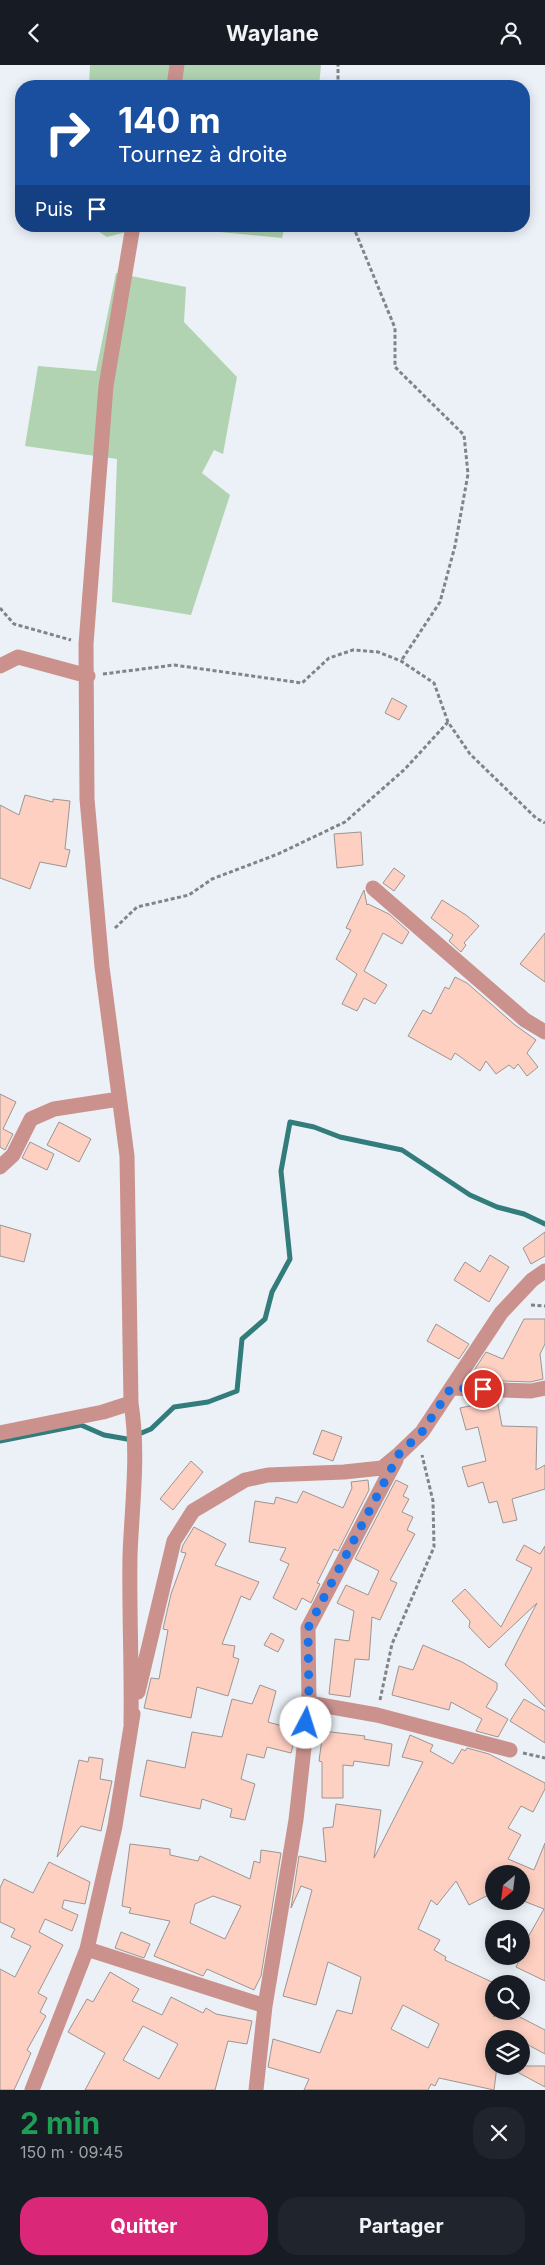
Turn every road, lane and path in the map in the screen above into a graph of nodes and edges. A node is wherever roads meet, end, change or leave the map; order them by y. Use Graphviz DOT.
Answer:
graph roads {
  1 [pos="177,65"];
  2 [pos="338,65"];
  3 [pos="175,80"];
  4 [pos="338,80"];
  5 [pos="132,232"];
  6 [pos="355,232"];
  7 [pos="0,609"];
  8 [pos="86,644"];
  9 [pos="401,661"];
  10 [pos="0,666"];
  11 [pos="88,676"];
  12 [pos="448,723"];
  13 [pos="545,823"];
  14 [pos="373,887"];
  15 [pos="100,943"];
  16 [pos="545,1032"];
  17 [pos="119,1099"];
  18 [pos="0,1167"];
  19 [pos="545,1271"];
  20 [pos="451,1388"];
  21 [pos="545,1388"];
  22 [pos="131,1403"];
  23 [pos="0,1433"];
  24 [pos="417,1436"];
  25 [pos="399,1454"];
  26 [pos="309,1703"];
  27 [pos="377,1715"];
  28 [pos="131,1723"];
  29 [pos="510,1750"];
  30 [pos="545,1758"];
  31 [pos="88,1949"];
  32 [pos="266,2006"];
  33 [pos="32,2090"];
  34 [pos="256,2090"];
  1 -- 3 [label="street"];
  2 -- 4 [label="path"];
  5 -- 8 [label="street"];
  6 -- 9 [label="path"];
  7 -- 8 [label="path"];
  8 -- 11 [label="street"];
  9 -- 11 [label="path"];
  9 -- 12 [label="path"];
  10 -- 11 [label="street"];
  11 -- 15 [label="street"];
  12 -- 13 [label="path"];
  12 -- 15 [label="path"];
  14 -- 16 [label="street"];
  15 -- 17 [label="street"];
  17 -- 18 [label="street"];
  17 -- 22 [label="street"];
  19 -- 20 [label="street"];
  20 -- 21 [label="street"];
  20 -- 24 [label="street"];
  22 -- 23 [label="street"];
  22 -- 28 [label="street"];
  24 -- 25 [label="street"];
  24 -- 27 [label="path"];
  25 -- 26 [label="street"];
  25 -- 28 [label="street"];
  26 -- 27 [label="street"];
  26 -- 32 [label="street"];
  27 -- 29 [label="street"];
  28 -- 31 [label="street"];
  29 -- 30 [label="path"];
  31 -- 32 [label="street"];
  31 -- 33 [label="street"];
  32 -- 34 [label="street"];
}
